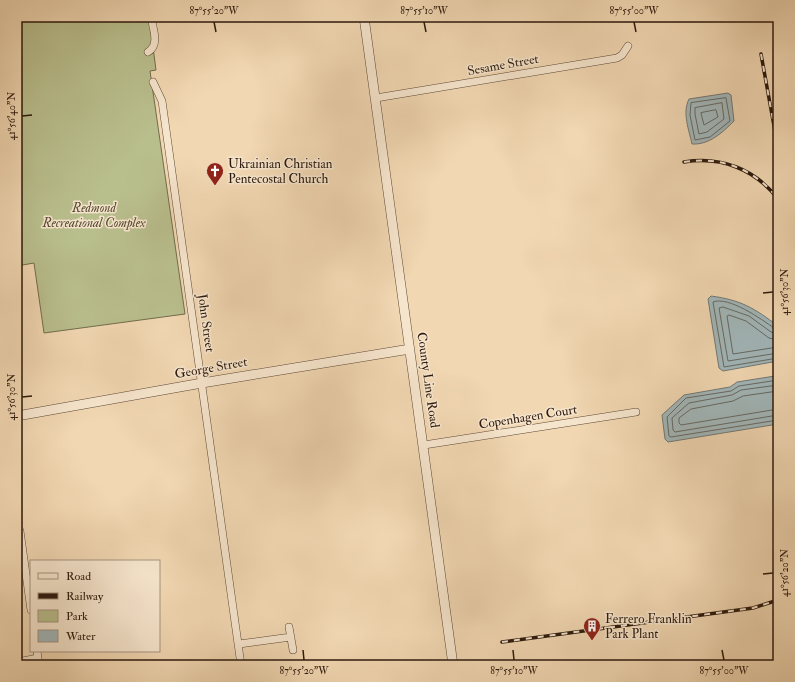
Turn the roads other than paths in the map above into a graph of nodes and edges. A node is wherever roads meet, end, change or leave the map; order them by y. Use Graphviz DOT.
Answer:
graph roads {
  1 [pos="151,17"];
  2 [pos="364,17"];
  3 [pos="628,46"];
  4 [pos="148,52"];
  5 [pos="153,82"];
  6 [pos="376,98"];
  7 [pos="410,349"];
  8 [pos="202,383"];
  9 [pos="636,412"];
  10 [pos="17,416"];
  11 [pos="424,445"];
  12 [pos="20,531"];
  13 [pos="25,566"];
  14 [pos="17,567"];
  15 [pos="30,603"];
  16 [pos="289,626"];
  17 [pos="291,637"];
  18 [pos="239,644"];
  19 [pos="293,650"];
  20 [pos="17,656"];
  21 [pos="38,658"];
  22 [pos="23,663"];
  23 [pos="241,665"];
  24 [pos="453,665"];
  1 -- 4 [label="street"];
  2 -- 6 [label="street, County Line Road"];
  3 -- 6 [label="street, Sesame Street"];
  5 -- 8 [label="street, John Street"];
  6 -- 7 [label="street, County Line Road"];
  7 -- 8 [label="street, George Street"];
  7 -- 11 [label="street, County Line Road"];
  8 -- 10 [label="street, George Street"];
  8 -- 18 [label="street, John Street"];
  9 -- 11 [label="street, Copenhagen Court"];
  11 -- 24 [label="street, County Line Road"];
  12 -- 13 [label="street"];
  13 -- 14 [label="street"];
  13 -- 15 [label="street"];
  16 -- 17 [label="street"];
  17 -- 18 [label="street"];
  17 -- 19 [label="street"];
  18 -- 23 [label="street, John Street"];
  20 -- 22 [label="street"];
  21 -- 22 [label="street"];
}
